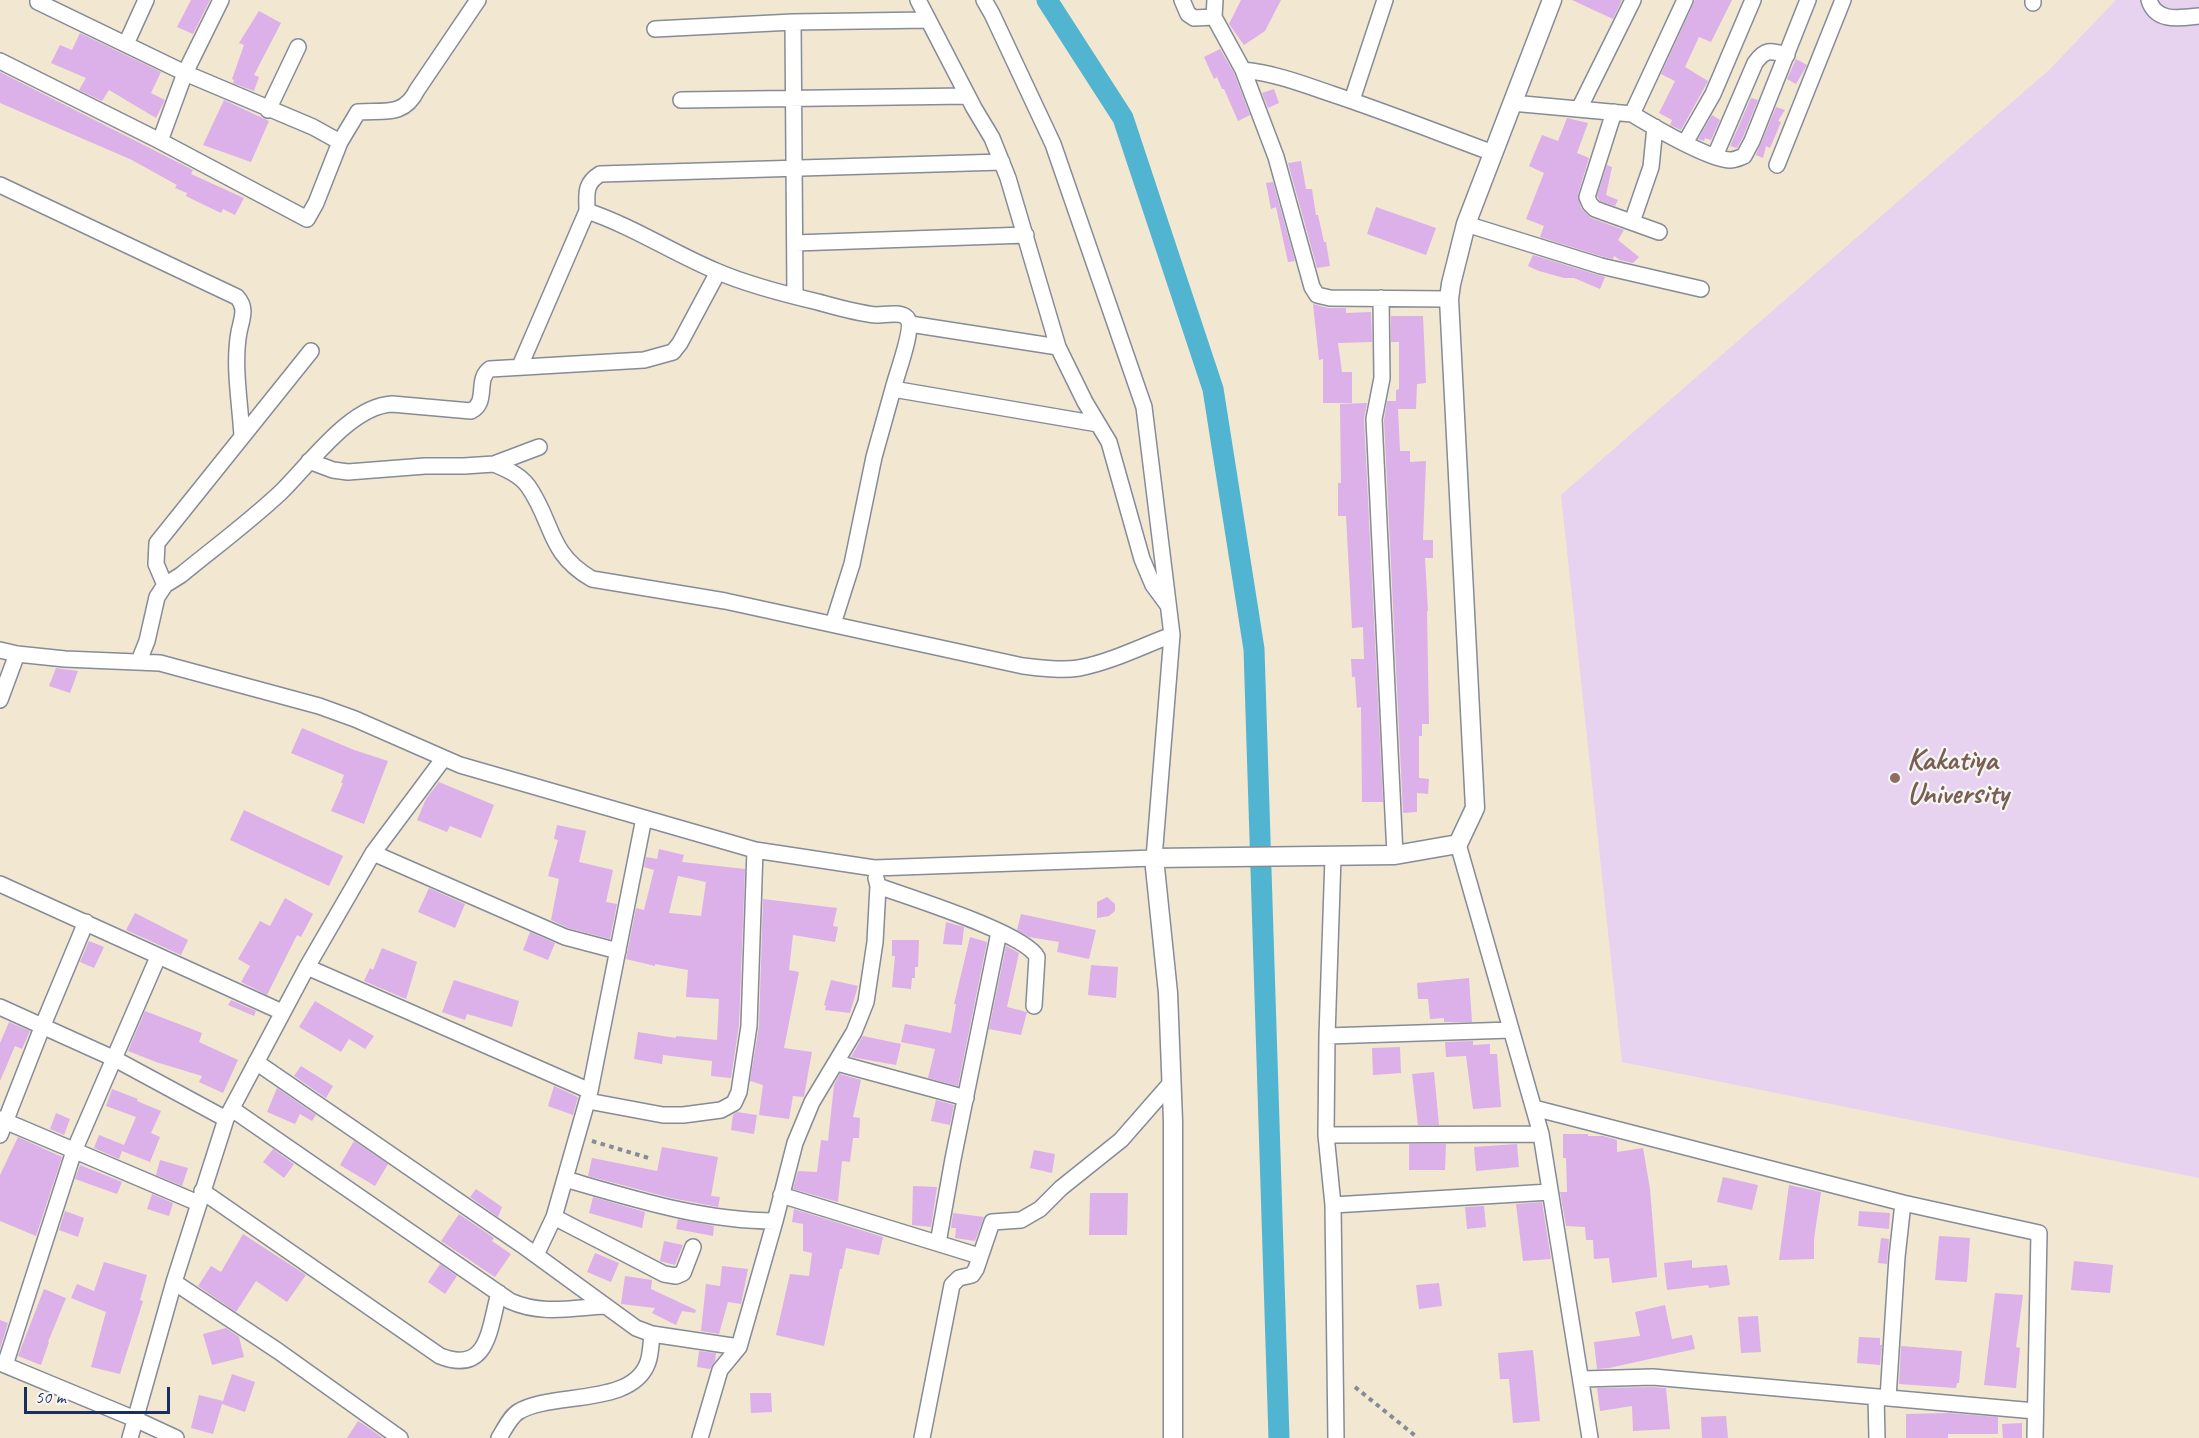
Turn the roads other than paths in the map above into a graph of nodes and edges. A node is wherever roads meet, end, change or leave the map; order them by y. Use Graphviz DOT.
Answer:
graph roads {
  1 [pos="38,0"];
  2 [pos="146,0"];
  3 [pos="221,0"];
  4 [pos="478,0"];
  5 [pos="918,0"];
  6 [pos="984,0"];
  7 [pos="1182,0"];
  8 [pos="1215,0"];
  9 [pos="1385,0"];
  10 [pos="1552,0"];
  11 [pos="1633,0"];
  12 [pos="1685,0"];
  13 [pos="1753,0"];
  14 [pos="1808,0"];
  15 [pos="1843,0"];
  16 [pos="2149,0"];
  17 [pos="2199,16"];
  18 [pos="1214,17"];
  19 [pos="928,20"];
  20 [pos="793,22"];
  21 [pos="654,29"];
  22 [pos="126,44"];
  23 [pos="298,47"];
  24 [pos="1787,55"];
  25 [pos="0,61"];
  26 [pos="1243,70"];
  27 [pos="185,73"];
  28 [pos="1744,86"];
  29 [pos="967,96"];
  30 [pos="1769,98"];
  31 [pos="681,100"];
  32 [pos="793,100"];
  33 [pos="1352,100"];
  34 [pos="1512,103"];
  35 [pos="1579,109"];
  36 [pos="268,110"];
  37 [pos="1614,112"];
  38 [pos="1632,114"];
  39 [pos="1655,127"];
  40 [pos="160,141"];
  41 [pos="340,142"];
  42 [pos="1685,143"];
  43 [pos="1493,153"];
  44 [pos="1715,156"];
  45 [pos="1002,162"];
  46 [pos="1777,165"];
  47 [pos="794,170"];
  48 [pos="0,185"];
  49 [pos="587,211"];
  50 [pos="1632,222"];
  51 [pos="1466,224"];
  52 [pos="1659,232"];
  53 [pos="1026,235"];
  54 [pos="795,243"];
  55 [pos="718,272"];
  56 [pos="1701,289"];
  57 [pos="795,297"];
  58 [pos="1381,298"];
  59 [pos="1449,299"];
  60 [pos="910,324"];
  61 [pos="1058,347"];
  62 [pos="311,351"];
  63 [pos="520,366"];
  64 [pos="893,389"];
  65 [pos="1098,424"];
  66 [pos="242,436"];
  67 [pos="539,447"];
  68 [pos="309,461"];
  69 [pos="494,464"];
  70 [pos="165,585"];
  71 [pos="1169,606"];
  72 [pos="833,624"];
  73 [pos="1172,635"];
  74 [pos="0,650"];
  75 [pos="17,654"];
  76 [pos="139,661"];
  77 [pos="0,700"];
  78 [pos="444,758"];
  79 [pos="644,818"];
  80 [pos="1458,844"];
  81 [pos="755,850"];
  82 [pos="372,853"];
  83 [pos="1395,855"];
  84 [pos="1324,857"];
  85 [pos="1154,858"];
  86 [pos="874,868"];
  87 [pos="0,884"];
  88 [pos="878,886"];
  89 [pos="86,922"];
  90 [pos="999,932"];
  91 [pos="618,951"];
  92 [pos="158,957"];
  93 [pos="307,967"];
  94 [pos="1034,1006"];
  95 [pos="0,1007"];
  96 [pos="282,1012"];
  97 [pos="43,1025"];
  98 [pos="1511,1030"];
  99 [pos="1327,1036"];
  100 [pos="115,1059"];
  101 [pos="256,1062"];
  102 [pos="837,1063"];
  103 [pos="1170,1084"];
  104 [pos="589,1096"];
  105 [pos="966,1098"];
  106 [pos="1534,1108"];
  107 [pos="229,1114"];
  108 [pos="2,1125"];
  109 [pos="1541,1134"];
  110 [pos="1326,1135"];
  111 [pos="74,1152"];
  112 [pos="565,1179"];
  113 [pos="1550,1192"];
  114 [pos="781,1195"];
  115 [pos="200,1197"];
  116 [pos="1903,1203"];
  117 [pos="1333,1205"];
  118 [pos="554,1217"];
  119 [pos="775,1221"];
  120 [pos="939,1243"];
  121 [pos="693,1247"];
  122 [pos="536,1256"];
  123 [pos="979,1256"];
  124 [pos="174,1282"];
  125 [pos="499,1293"];
  126 [pos="604,1306"];
  127 [pos="652,1334"];
  128 [pos="739,1347"];
  129 [pos="3,1364"];
  130 [pos="1582,1379"];
  131 [pos="1882,1397"];
  132 [pos="2035,1411"];
  133 [pos="135,1419"];
  134 [pos="130,1438"];
  135 [pos="176,1438"];
  136 [pos="400,1438"];
  137 [pos="499,1438"];
  138 [pos="700,1438"];
  139 [pos="922,1438"];
  140 [pos="1173,1438"];
  141 [pos="1336,1438"];
  142 [pos="1590,1438"];
  143 [pos="1877,1438"];
  144 [pos="2035,1438"];
  1 -- 22 [label="street"];
  2 -- 22 [label="street"];
  3 -- 27 [label="street"];
  4 -- 41 [label="street"];
  5 -- 19 [label="street"];
  6 -- 71 [label="street"];
  7 -- 18 [label="street"];
  8 -- 18 [label="street"];
  9 -- 33 [label="street"];
  10 -- 34 [label="street"];
  11 -- 35 [label="street"];
  12 -- 38 [label="street"];
  13 -- 42 [label="street"];
  14 -- 24 [label="street"];
  15 -- 46 [label="street"];
  16 -- 17 [label="street"];
  18 -- 26 [label="street"];
  19 -- 20 [label="street"];
  19 -- 29 [label="street"];
  20 -- 21 [label="street"];
  20 -- 32 [label="street"];
  22 -- 27 [label="street"];
  23 -- 36 [label="street"];
  24 -- 28 [label="street"];
  24 -- 30 [label="street"];
  25 -- 40 [label="street"];
  26 -- 33 [label="street"];
  26 -- 58 [label="street"];
  27 -- 36 [label="street"];
  27 -- 40 [label="street"];
  28 -- 30 [label="street"];
  28 -- 44 [label="street"];
  29 -- 32 [label="street"];
  29 -- 45 [label="street"];
  30 -- 44 [label="street"];
  31 -- 32 [label="street"];
  32 -- 47 [label="street"];
  33 -- 43 [label="street"];
  34 -- 35 [label="street"];
  34 -- 43 [label="street"];
  35 -- 37 [label="street"];
  36 -- 41 [label="street"];
  37 -- 38 [label="street"];
  37 -- 50 [label="street"];
  38 -- 39 [label="street"];
  39 -- 42 [label="street"];
  39 -- 50 [label="street"];
  40 -- 41 [label="street"];
  42 -- 44 [label="street"];
  43 -- 51 [label="street"];
  45 -- 47 [label="street"];
  45 -- 53 [label="street"];
  47 -- 49 [label="street"];
  47 -- 54 [label="street"];
  48 -- 66 [label="street"];
  49 -- 55 [label="street"];
  49 -- 63 [label="street"];
  50 -- 52 [label="street"];
  51 -- 56 [label="street"];
  51 -- 59 [label="street"];
  53 -- 54 [label="street"];
  53 -- 61 [label="street"];
  54 -- 57 [label="street"];
  55 -- 57 [label="street"];
  55 -- 63 [label="street"];
  57 -- 60 [label="street"];
  58 -- 59 [label="street"];
  58 -- 83 [label="street"];
  59 -- 80 [label="street"];
  60 -- 61 [label="street"];
  60 -- 64 [label="street"];
  61 -- 65 [label="street"];
  62 -- 66 [label="street"];
  63 -- 68 [label="street"];
  64 -- 65 [label="street"];
  64 -- 72 [label="street"];
  65 -- 71 [label="street"];
  66 -- 70 [label="street"];
  67 -- 69 [label="street"];
  68 -- 69 [label="street"];
  68 -- 70 [label="street"];
  69 -- 72 [label="street"];
  70 -- 76 [label="street"];
  71 -- 73 [label="street"];
  72 -- 73 [label="street"];
  73 -- 85 [label="street"];
  74 -- 75 [label="street"];
  75 -- 76 [label="street"];
  75 -- 77 [label="street"];
  76 -- 78 [label="street"];
  78 -- 79 [label="street"];
  78 -- 82 [label="street"];
  79 -- 81 [label="street"];
  79 -- 91 [label="street"];
  80 -- 83 [label="street"];
  80 -- 98 [label="street"];
  81 -- 86 [label="street"];
  81 -- 104 [label="street"];
  82 -- 91 [label="street"];
  82 -- 93 [label="street"];
  83 -- 84 [label="street"];
  84 -- 85 [label="street"];
  84 -- 99 [label="street"];
  85 -- 86 [label="street"];
  85 -- 103 [label="street"];
  86 -- 88 [label="street"];
  87 -- 89 [label="street"];
  88 -- 90 [label="street"];
  88 -- 102 [label="street"];
  89 -- 92 [label="street"];
  89 -- 97 [label="street"];
  90 -- 94 [label="street"];
  90 -- 105 [label="street"];
  91 -- 104 [label="street"];
  92 -- 96 [label="street"];
  92 -- 100 [label="street"];
  93 -- 96 [label="street"];
  93 -- 104 [label="street"];
  95 -- 97 [label="street"];
  96 -- 101 [label="street"];
  97 -- 100 [label="street"];
  97 -- 108 [label="street"];
  98 -- 99 [label="street"];
  98 -- 106 [label="street"];
  99 -- 110 [label="street"];
  100 -- 107 [label="street"];
  100 -- 111 [label="street"];
  101 -- 107 [label="street"];
  101 -- 122 [label="street"];
  102 -- 105 [label="street"];
  102 -- 114 [label="street"];
  103 -- 123 [label="street"];
  103 -- 140 [label="street"];
  104 -- 112 [label="street"];
  105 -- 120 [label="street"];
  106 -- 109 [label="street"];
  106 -- 116 [label="street"];
  107 -- 115 [label="street"];
  107 -- 125 [label="street"];
  108 -- 111 [label="street"];
  109 -- 110 [label="street"];
  109 -- 113 [label="street"];
  110 -- 117 [label="street"];
  111 -- 115 [label="street"];
  111 -- 129 [label="street"];
  112 -- 118 [label="street"];
  112 -- 119 [label="street"];
  113 -- 117 [label="street"];
  113 -- 130 [label="street"];
  114 -- 119 [label="street"];
  114 -- 120 [label="street"];
  115 -- 124 [label="street"];
  115 -- 125 [label="street"];
  116 -- 131 [label="street"];
  116 -- 132 [label="street"];
  117 -- 141 [label="street"];
  118 -- 121 [label="street"];
  118 -- 122 [label="street"];
  119 -- 128 [label="street"];
  120 -- 123 [label="street"];
  122 -- 126 [label="street"];
  123 -- 139 [label="street"];
  124 -- 133 [label="street"];
  124 -- 136 [label="street"];
  125 -- 126 [label="street"];
  126 -- 127 [label="street"];
  127 -- 128 [label="street"];
  127 -- 137 [label="street"];
  128 -- 138 [label="street"];
  129 -- 133 [label="street"];
  130 -- 131 [label="street"];
  130 -- 142 [label="street"];
  131 -- 132 [label="street"];
  131 -- 143 [label="street"];
  132 -- 144 [label="street"];
  133 -- 134 [label="street"];
  133 -- 135 [label="street"];
}
